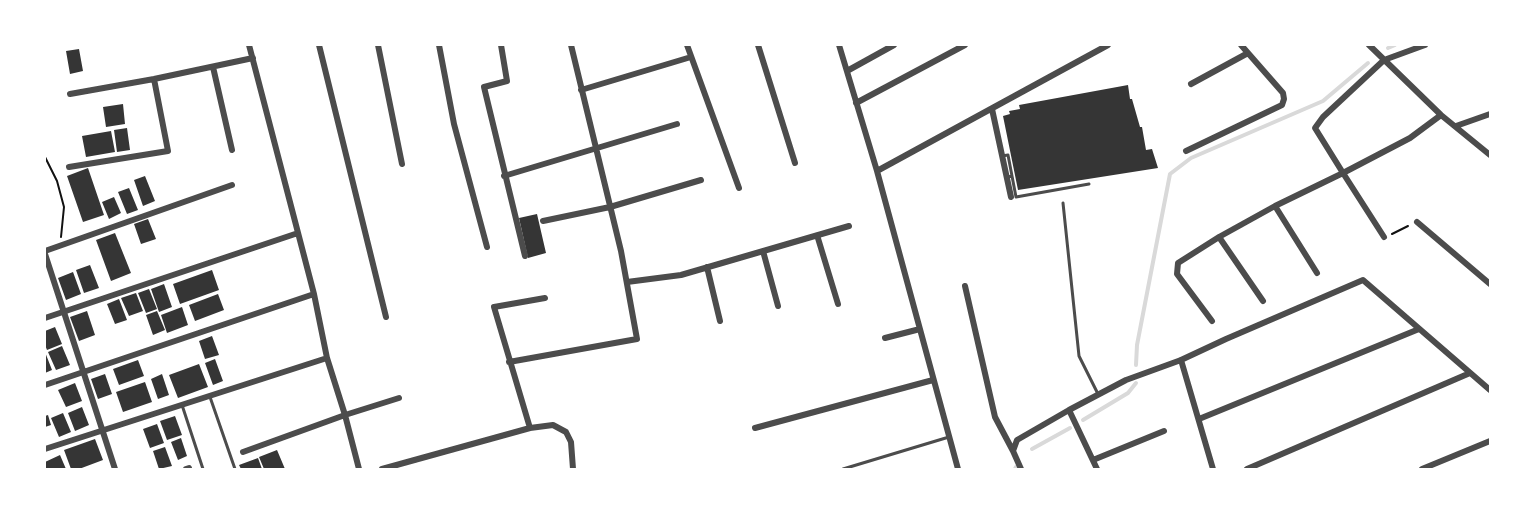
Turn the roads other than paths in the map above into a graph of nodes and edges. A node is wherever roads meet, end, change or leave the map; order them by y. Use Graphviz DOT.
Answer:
graph roads {
  1 [pos="249,45"];
  2 [pos="319,45"];
  3 [pos="378,45"];
  4 [pos="439,45"];
  5 [pos="501,45"];
  6 [pos="571,45"];
  7 [pos="687,45"];
  8 [pos="758,45"];
  9 [pos="838,45"];
  10 [pos="894,45"];
  11 [pos="965,45"];
  12 [pos="1108,45"];
  13 [pos="1241,45"];
  14 [pos="1369,45"];
  15 [pos="1425,45"];
  16 [pos="1248,53"];
  17 [pos="691,57"];
  18 [pos="253,58"];
  19 [pos="1384,60"];
  20 [pos="213,67"];
  21 [pos="847,72"];
  22 [pos="154,79"];
  23 [pos="1191,84"];
  24 [pos="581,90"];
  25 [pos="70,94"];
  26 [pos="856,103"];
  27 [pos="992,109"];
  28 [pos="1490,114"];
  29 [pos="1441,115"];
  30 [pos="676,124"];
  31 [pos="1456,126"];
  32 [pos="597,148"];
  33 [pos="232,150"];
  34 [pos="1186,151"];
  35 [pos="1490,155"];
  36 [pos="795,163"];
  37 [pos="402,164"];
  38 [pos="69,167"];
  39 [pos="878,171"];
  40 [pos="1343,172"];
  41 [pos="504,176"];
  42 [pos="1010,177"];
  43 [pos="701,180"];
  44 [pos="1089,184"];
  45 [pos="232,185"];
  46 [pos="739,189"];
  47 [pos="1011,197"];
  48 [pos="1063,203"];
  49 [pos="1275,206"];
  50 [pos="610,207"];
  51 [pos="543,220"];
  52 [pos="1417,222"];
  53 [pos="849,226"];
  54 [pos="298,233"];
  55 [pos="817,235"];
  56 [pos="1219,237"];
  57 [pos="1384,237"];
  58 [pos="487,248"];
  59 [pos="763,251"];
  60 [pos="45,252"];
  61 [pos="525,256"];
  62 [pos="707,267"];
  63 [pos="1317,273"];
  64 [pos="627,282"];
  65 [pos="1490,284"];
  66 [pos="965,286"];
  67 [pos="314,294"];
  68 [pos="544,298"];
  69 [pos="1263,301"];
  70 [pos="838,304"];
  71 [pos="778,306"];
  72 [pos="63,312"];
  73 [pos="386,317"];
  74 [pos="45,318"];
  75 [pos="720,321"];
  76 [pos="1212,321"];
  77 [pos="920,329"];
  78 [pos="1419,329"];
  79 [pos="885,338"];
  80 [pos="327,358"];
  81 [pos="1181,360"];
  82 [pos="509,362"];
  83 [pos="83,372"];
  84 [pos="1470,373"];
  85 [pos="933,380"];
  86 [pos="45,385"];
  87 [pos="1490,390"];
  88 [pos="209,395"];
  89 [pos="1098,395"];
  90 [pos="399,398"];
  91 [pos="182,404"];
  92 [pos="1069,410"];
  93 [pos="345,415"];
  94 [pos="1199,419"];
  95 [pos="530,428"];
  96 [pos="755,428"];
  97 [pos="102,430"];
  98 [pos="574,430"];
  99 [pos="1164,431"];
  100 [pos="566,432"];
  101 [pos="949,437"];
  102 [pos="1490,441"];
  103 [pos="45,449"];
  104 [pos="1013,451"];
  105 [pos="243,452"];
  106 [pos="1093,460"];
  107 [pos="115,469"];
  108 [pos="202,469"];
  109 [pos="235,469"];
  110 [pos="359,469"];
  111 [pos="382,469"];
  112 [pos="573,469"];
  113 [pos="843,469"];
  114 [pos="958,469"];
  115 [pos="1021,469"];
  116 [pos="1097,469"];
  117 [pos="1213,469"];
  118 [pos="1247,469"];
  119 [pos="1424,469"];
  1 -- 18 [label="street"];
  2 -- 73 [label="street"];
  3 -- 37 [label="street"];
  4 -- 58 [label="street"];
  5 -- 41 [label="street"];
  6 -- 24 [label="street"];
  7 -- 17 [label="street"];
  8 -- 36 [label="street"];
  9 -- 21 [label="street"];
  10 -- 21 [label="street"];
  11 -- 26 [label="street"];
  12 -- 27 [label="street"];
  13 -- 16 [label="street"];
  14 -- 19 [label="street"];
  15 -- 19 [label="street"];
  16 -- 23 [label="street"];
  16 -- 34 [label="street"];
  17 -- 24 [label="street"];
  17 -- 46 [label="street"];
  18 -- 20 [label="street"];
  18 -- 54 [label="street"];
  19 -- 29 [label="street"];
  19 -- 40 [label="street"];
  20 -- 22 [label="street"];
  20 -- 33 [label="street"];
  21 -- 26 [label="street"];
  22 -- 25 [label="street"];
  22 -- 38 [label="street"];
  24 -- 32 [label="street"];
  26 -- 39 [label="street"];
  27 -- 39 [label="street"];
  27 -- 42 [label="street"];
  28 -- 31 [label="street"];
  29 -- 31 [label="street"];
  29 -- 40 [label="street"];
  30 -- 32 [label="street"];
  31 -- 35 [label="street"];
  32 -- 41 [label="street"];
  32 -- 50 [label="street"];
  39 -- 77 [label="street"];
  40 -- 49 [label="street"];
  40 -- 57 [label="street"];
  41 -- 61 [label="street"];
  42 -- 44 [label="lane"];
  42 -- 47 [label="street"];
  43 -- 50 [label="street"];
  45 -- 60 [label="street"];
  48 -- 89 [label="lane"];
  49 -- 56 [label="street"];
  49 -- 63 [label="street"];
  50 -- 51 [label="street"];
  50 -- 64 [label="street"];
  52 -- 65 [label="street"];
  53 -- 55 [label="street"];
  54 -- 67 [label="street"];
  54 -- 72 [label="street"];
  55 -- 59 [label="street"];
  55 -- 70 [label="street"];
  56 -- 69 [label="street"];
  56 -- 76 [label="street"];
  59 -- 62 [label="street"];
  59 -- 71 [label="street"];
  60 -- 72 [label="street"];
  62 -- 64 [label="street"];
  62 -- 75 [label="street"];
  64 -- 82 [label="street"];
  66 -- 104 [label="street"];
  67 -- 80 [label="street"];
  67 -- 83 [label="street"];
  68 -- 82 [label="street"];
  72 -- 74 [label="street"];
  72 -- 83 [label="street"];
  77 -- 79 [label="street"];
  77 -- 85 [label="street"];
  78 -- 81 [label="street"];
  78 -- 84 [label="street"];
  78 -- 94 [label="street"];
  80 -- 88 [label="street"];
  80 -- 93 [label="street"];
  81 -- 89 [label="street"];
  81 -- 94 [label="street"];
  82 -- 95 [label="street"];
  83 -- 86 [label="street"];
  83 -- 97 [label="street"];
  84 -- 87 [label="street"];
  84 -- 118 [label="street"];
  85 -- 96 [label="street"];
  85 -- 101 [label="street"];
  88 -- 91 [label="street"];
  88 -- 109 [label="lane"];
  89 -- 92 [label="street"];
  90 -- 93 [label="street"];
  91 -- 97 [label="street"];
  91 -- 108 [label="lane"];
  92 -- 104 [label="street"];
  92 -- 106 [label="street"];
  93 -- 105 [label="street"];
  93 -- 110 [label="street"];
  94 -- 117 [label="street"];
  95 -- 100 [label="street"];
  95 -- 111 [label="street"];
  97 -- 103 [label="street"];
  97 -- 107 [label="street"];
  98 -- 100 [label="street"];
  99 -- 106 [label="street"];
  100 -- 112 [label="street"];
  101 -- 113 [label="lane"];
  101 -- 114 [label="street"];
  102 -- 119 [label="street"];
  104 -- 115 [label="street"];
  106 -- 116 [label="street"];
}
